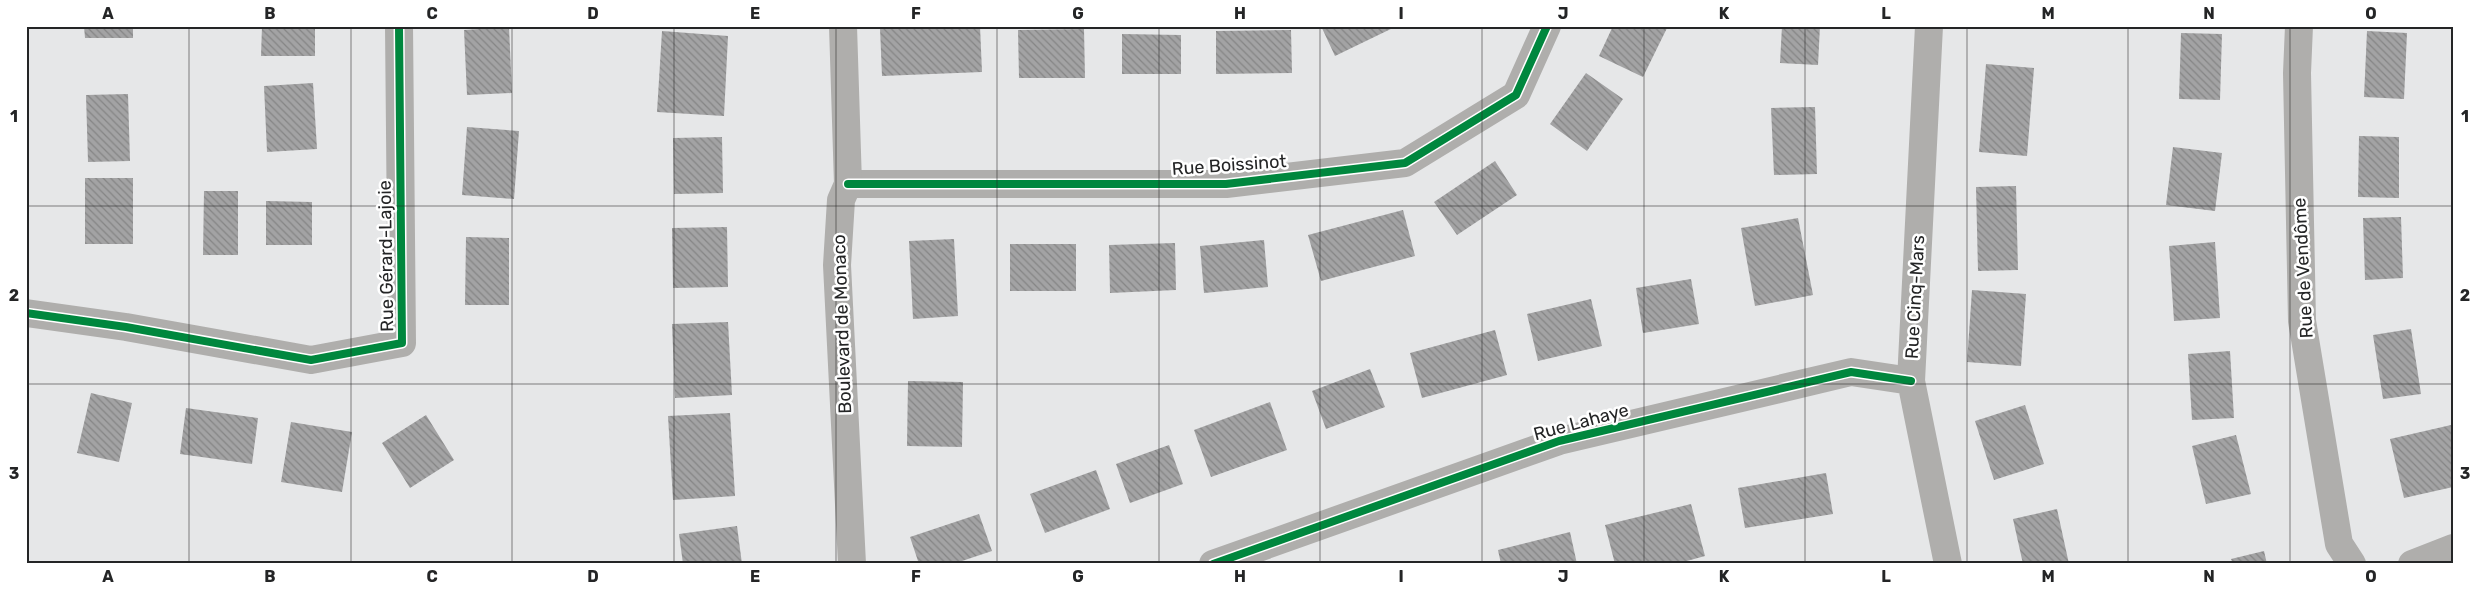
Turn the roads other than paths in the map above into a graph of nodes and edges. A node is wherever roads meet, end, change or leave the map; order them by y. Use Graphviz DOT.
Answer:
graph roads {
  1 [pos="399,26"];
  2 [pos="843,26"];
  3 [pos="1547,26"];
  4 [pos="1929,26"];
  5 [pos="2300,26"];
  6 [pos="848,184"];
  7 [pos="26,313"];
  8 [pos="1911,381"];
  9 [pos="2453,548"];
  10 [pos="852,564"];
  11 [pos="1213,564"];
  12 [pos="1948,564"];
  13 [pos="2352,564"];
  14 [pos="2412,564"];
  1 -- 7 [label="street, Rue Gérard-Lajoie"];
  2 -- 6 [label="street, Boulevard de Monaco"];
  3 -- 6 [label="street, Rue Boissinot"];
  4 -- 8 [label="street, Rue Cinq-Mars"];
  5 -- 13 [label="street, Rue de Vendôme"];
  6 -- 10 [label="street, Boulevard de Monaco"];
  8 -- 11 [label="street, Rue Lahaye"];
  8 -- 12 [label="street, Rue Cinq-Mars"];
  9 -- 14 [label="street"];
}
